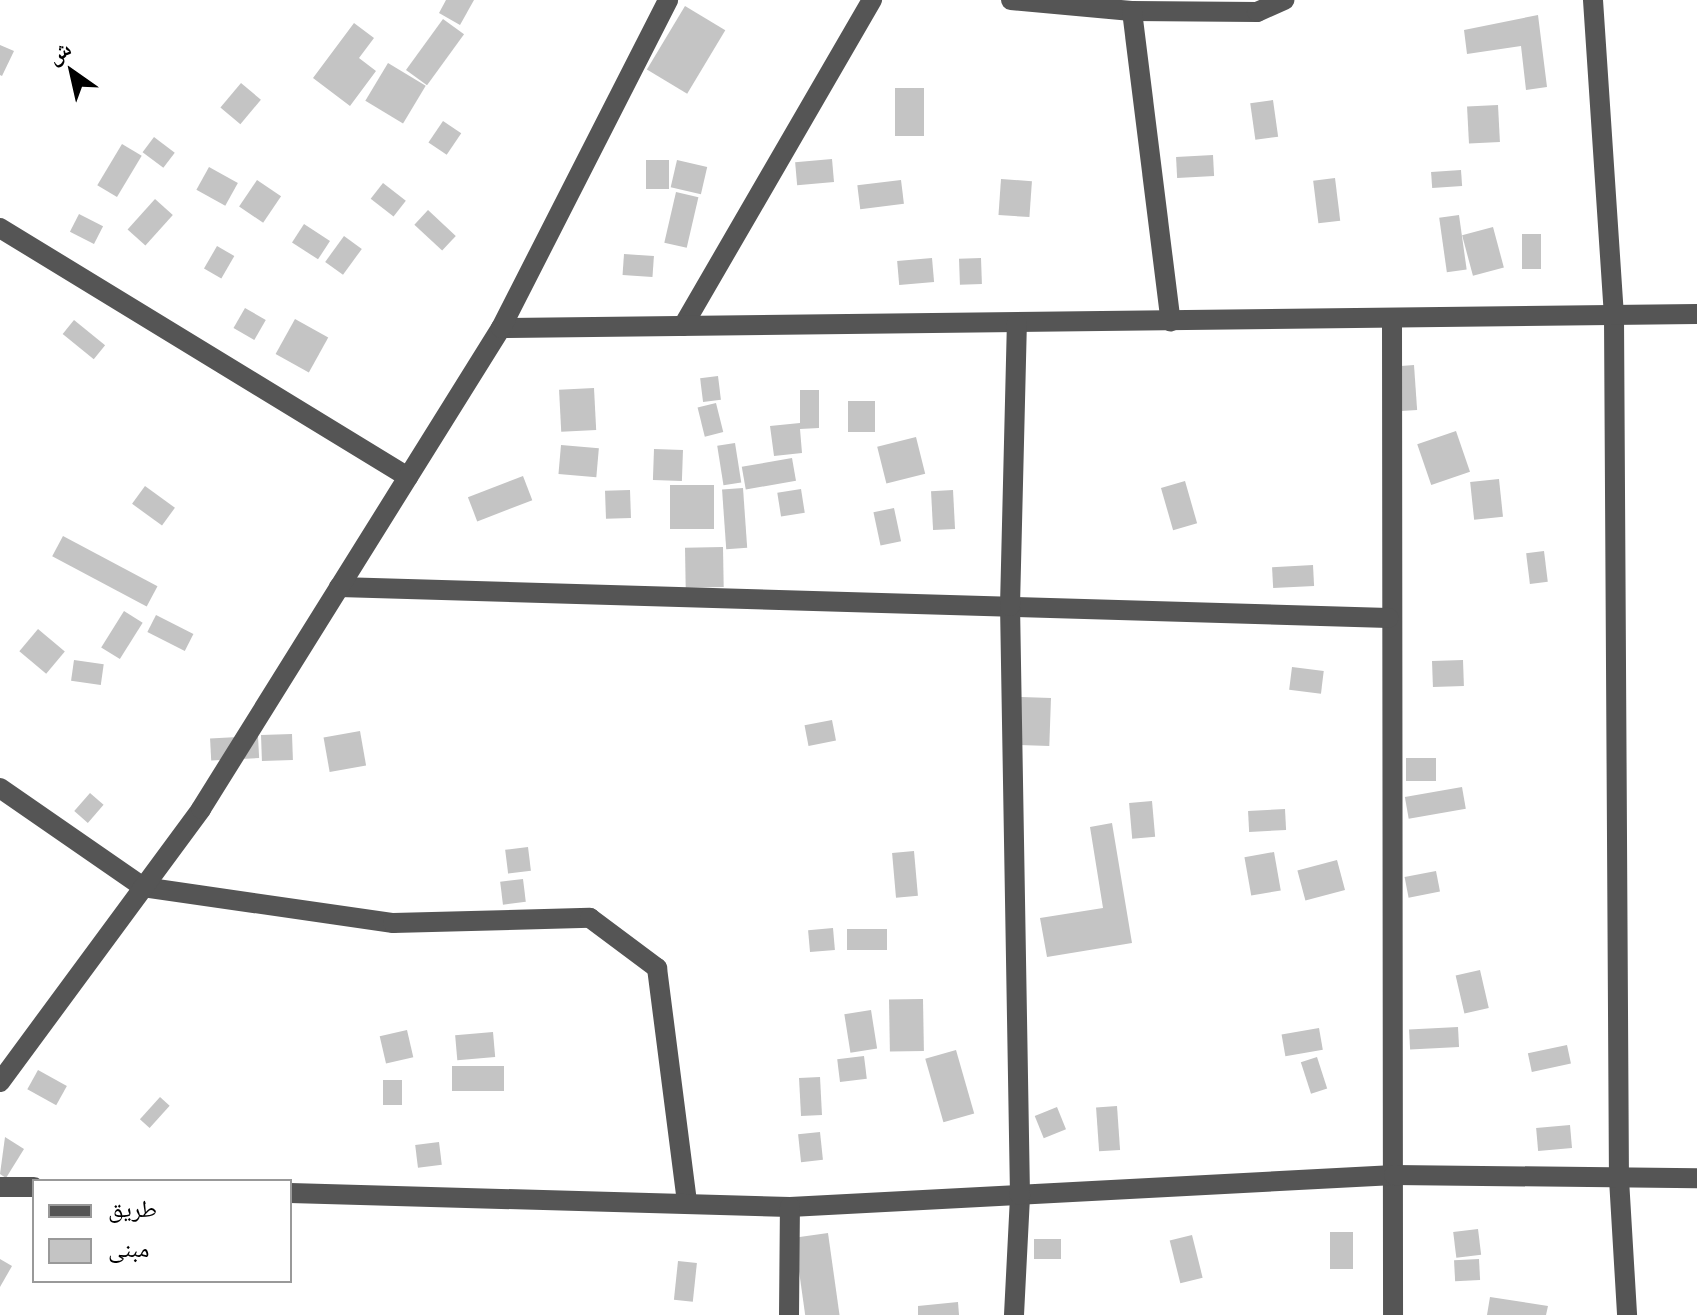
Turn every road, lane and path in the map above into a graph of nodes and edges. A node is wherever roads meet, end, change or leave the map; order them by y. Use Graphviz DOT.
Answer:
graph roads {
  1 [pos="668,0"];
  2 [pos="872,0"];
  3 [pos="1011,0"];
  4 [pos="1284,0"];
  5 [pos="1593,0"];
  6 [pos="1132,11"];
  7 [pos="0,228"];
  8 [pos="1697,314"];
  9 [pos="1614,317"];
  10 [pos="1392,319"];
  11 [pos="1171,322"];
  12 [pos="1017,323"];
  13 [pos="683,326"];
  14 [pos="501,328"];
  15 [pos="408,477"];
  16 [pos="339,587"];
  17 [pos="1010,606"];
  18 [pos="1389,618"];
  19 [pos="0,788"];
  20 [pos="143,887"];
  21 [pos="0,1082"];
  22 [pos="1394,1175"];
  23 [pos="1697,1178"];
  24 [pos="1619,1179"];
  25 [pos="0,1187"];
  26 [pos="32,1187"];
  27 [pos="292,1193"];
  28 [pos="1020,1195"];
  29 [pos="687,1201"];
  30 [pos="790,1207"];
  31 [pos="789,1315"];
  32 [pos="1014,1315"];
  33 [pos="1393,1315"];
  34 [pos="1627,1315"];
  1 -- 14 [label="street"];
  2 -- 13 [label="street"];
  3 -- 6 [label="street"];
  4 -- 6 [label="street"];
  5 -- 9 [label="street"];
  6 -- 11 [label="street"];
  7 -- 15 [label="street"];
  8 -- 9 [label="street"];
  9 -- 10 [label="street"];
  9 -- 24 [label="street"];
  10 -- 11 [label="street"];
  10 -- 18 [label="street"];
  11 -- 12 [label="street"];
  12 -- 13 [label="street"];
  12 -- 17 [label="street"];
  13 -- 14 [label="street"];
  14 -- 15 [label="street"];
  15 -- 16 [label="street"];
  16 -- 17 [label="street"];
  16 -- 20 [label="street"];
  17 -- 18 [label="street"];
  17 -- 28 [label="street"];
  18 -- 22 [label="street"];
  19 -- 20 [label="street"];
  20 -- 21 [label="street"];
  20 -- 29 [label="street"];
  22 -- 24 [label="street"];
  22 -- 28 [label="street"];
  22 -- 33 [label="street"];
  23 -- 24 [label="street"];
  24 -- 34 [label="street"];
  25 -- 26 [label="street"];
  27 -- 29 [label="street"];
  28 -- 30 [label="street"];
  28 -- 32 [label="street"];
  29 -- 30 [label="street"];
  30 -- 31 [label="street"];
}
